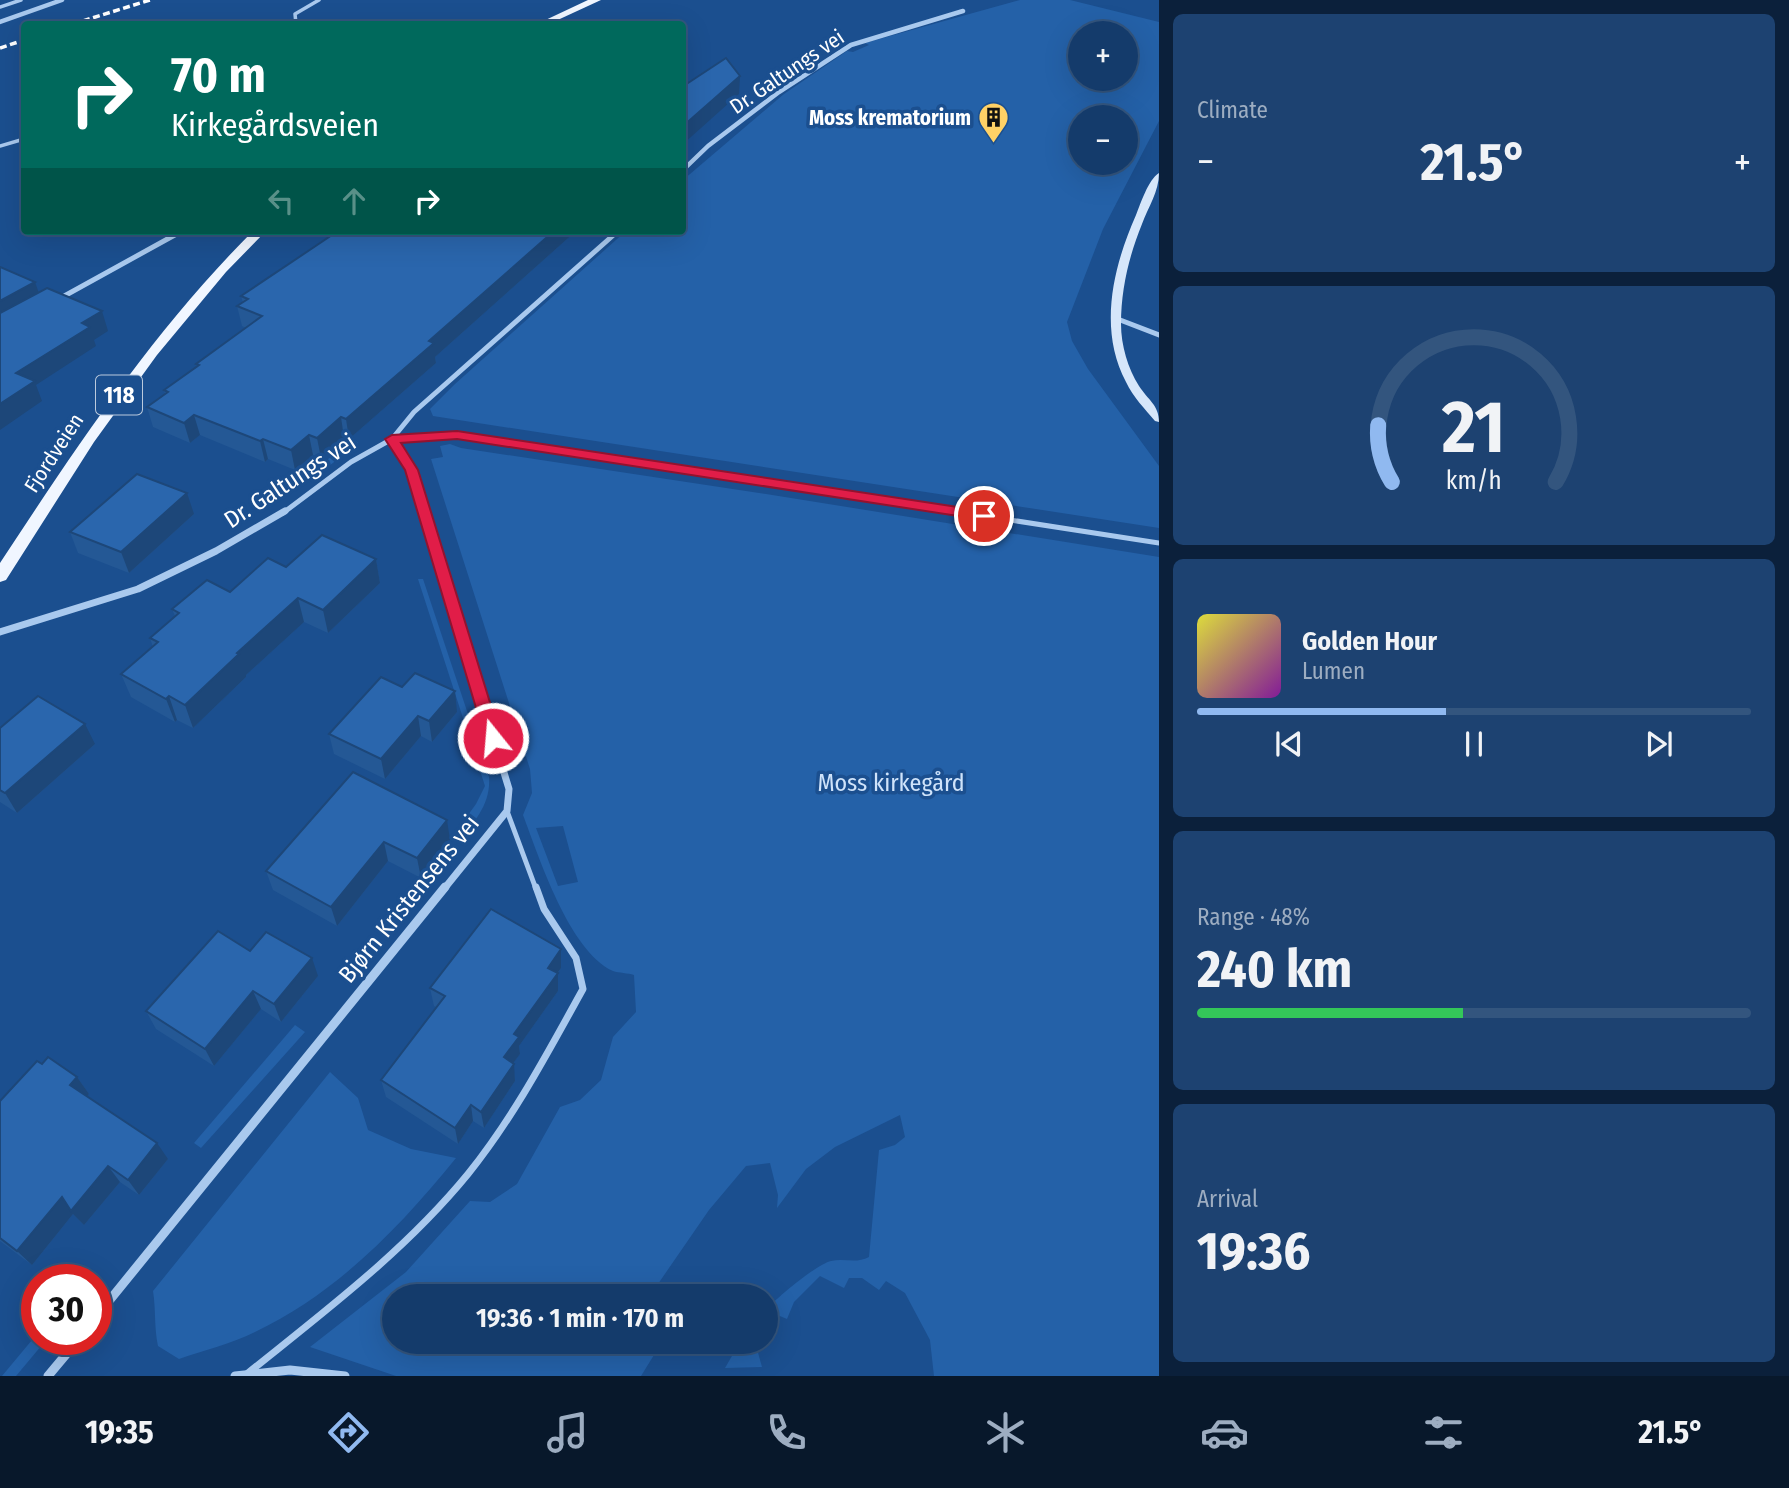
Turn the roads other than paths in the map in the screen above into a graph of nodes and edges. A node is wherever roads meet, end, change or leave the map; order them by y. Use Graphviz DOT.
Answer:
graph roads {
  1 [pos="21,0"];
  2 [pos="62,0"];
  3 [pos="319,0"];
  4 [pos="596,0"];
  5 [pos="0,7"];
  6 [pos="963,11"];
  7 [pos="296,21"];
  8 [pos="549,21"];
  9 [pos="0,22"];
  10 [pos="21,140"];
  11 [pos="0,146"];
  12 [pos="686,167"];
  13 [pos="1159,176"];
  14 [pos="175,235"];
  15 [pos="256,235"];
  16 [pos="613,235"];
  17 [pos="49,304"];
  18 [pos="1114,318"];
  19 [pos="1159,335"];
  20 [pos="1159,419"];
  21 [pos="392,439"];
  22 [pos="1159,543"];
  23 [pos="0,576"];
  24 [pos="0,632"];
  25 [pos="507,811"];
  26 [pos="112,1297"];
  27 [pos="66,1355"];
  28 [pos="248,1373"];
  29 [pos="48,1376"];
  30 [pos="235,1376"];
  31 [pos="345,1376"];
  1 -- 5 [label="lane"];
  2 -- 9 [label="street"];
  3 -- 7 [label="lane"];
  4 -- 8 [label="main road"];
  6 -- 12 [label="street, Dr. Galtungs vei"];
  10 -- 11 [label="lane"];
  13 -- 18 [label="street"];
  14 -- 17 [label="street"];
  15 -- 23 [label="main road, Fjordveien / 118"];
  16 -- 21 [label="street, Dr. Galtungs vei"];
  18 -- 19 [label="street"];
  18 -- 20 [label="street"];
  21 -- 22 [label="lane"];
  21 -- 24 [label="street, Dr. Galtungs vei"];
  21 -- 25 [label="street, Bjørn Kristensens vei"];
  25 -- 26 [label="street, Bjørn Kristensens vei"];
  25 -- 28 [label="lane"];
  27 -- 29 [label="street"];
  28 -- 30 [label="street"];
  28 -- 31 [label="street"];
}
